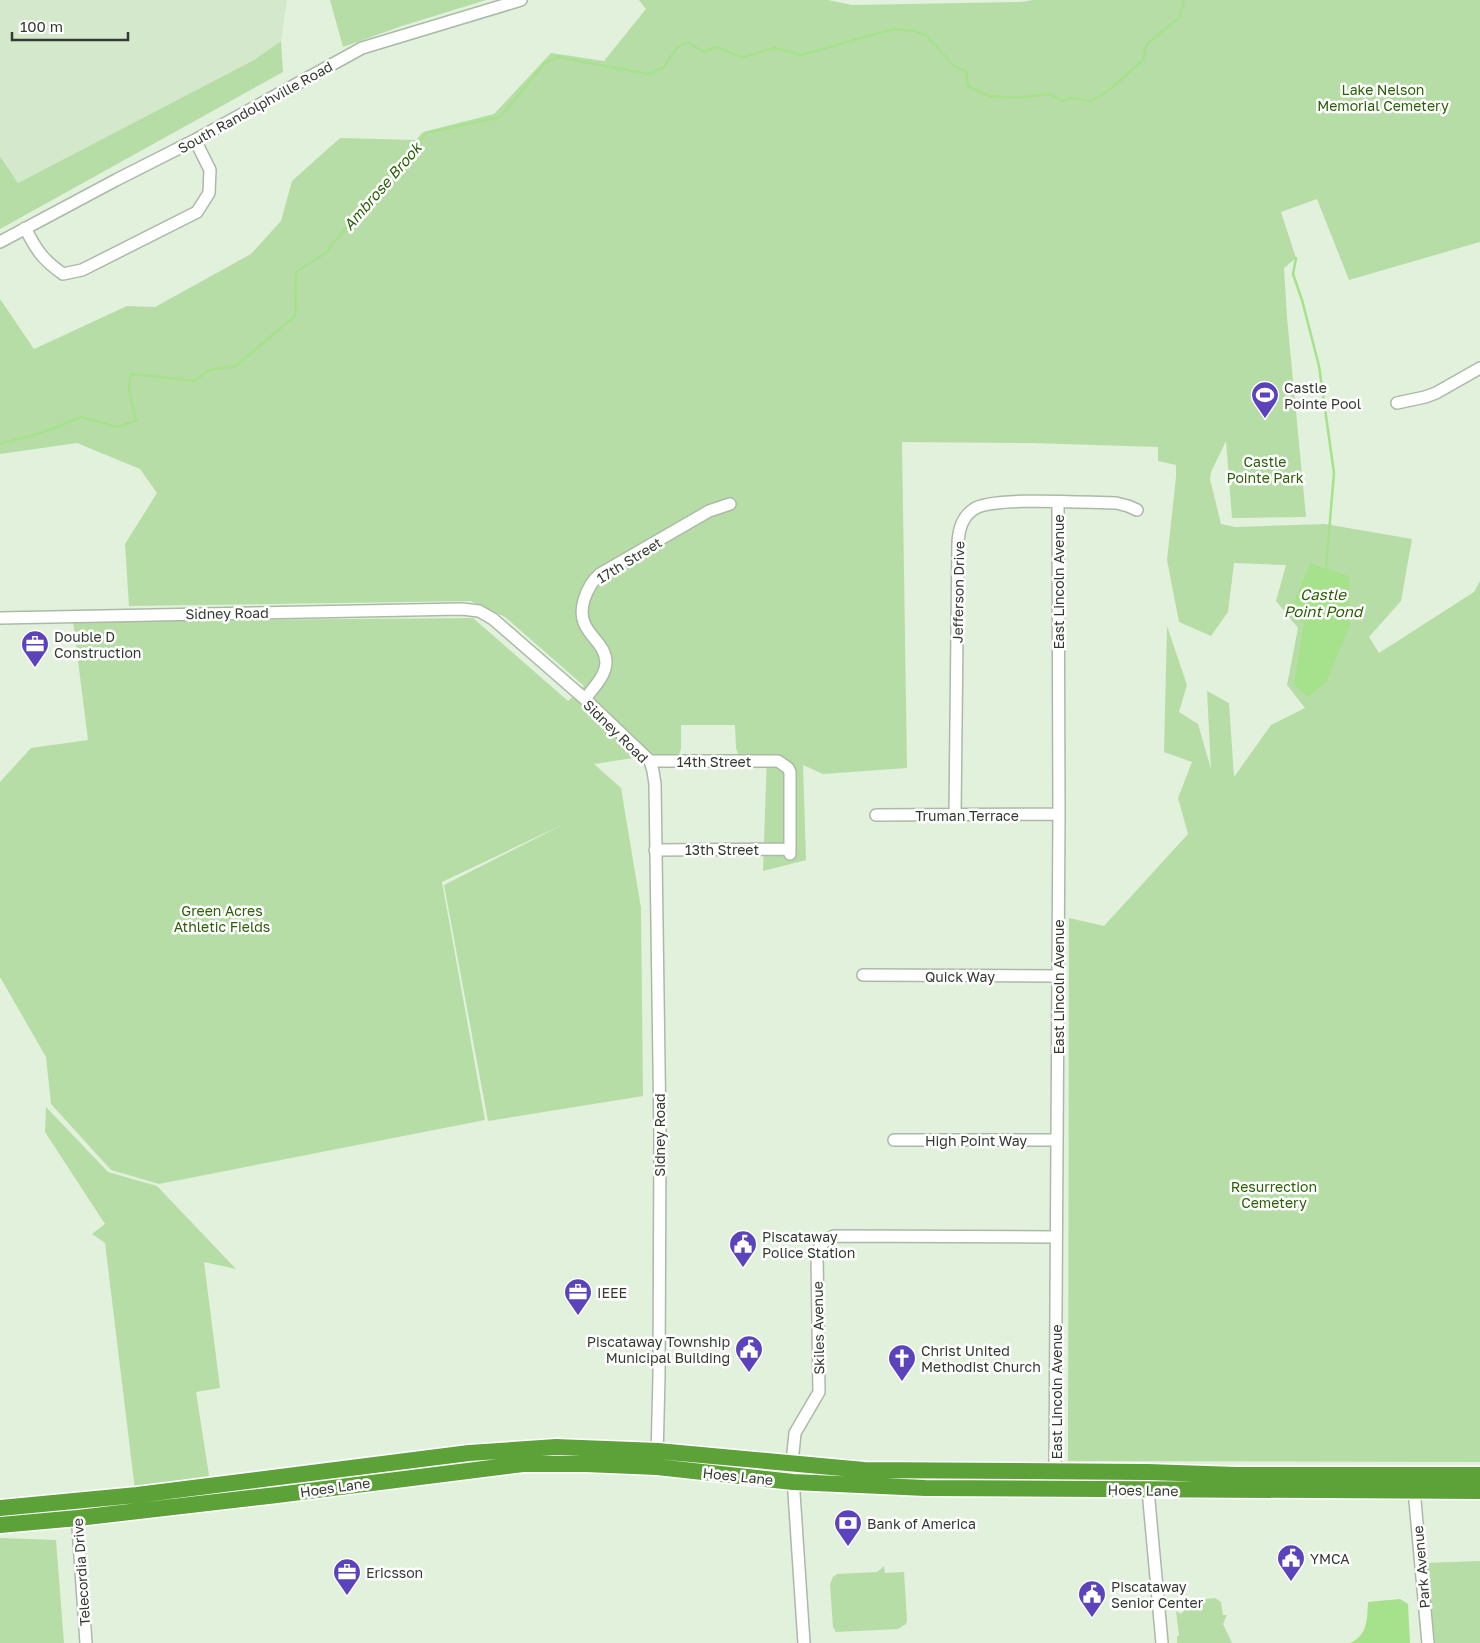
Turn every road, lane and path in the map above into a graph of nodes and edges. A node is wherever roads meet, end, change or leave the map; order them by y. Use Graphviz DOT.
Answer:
graph roads {
  1 [pos="521,0"];
  2 [pos="195,140"];
  3 [pos="25,228"];
  4 [pos="0,242"];
  5 [pos="1480,368"];
  6 [pos="1397,403"];
  7 [pos="1058,502"];
  8 [pos="730,504"];
  9 [pos="1137,510"];
  10 [pos="0,618"];
  11 [pos="585,699"];
  12 [pos="650,761"];
  13 [pos="1059,814"];
  14 [pos="876,815"];
  15 [pos="955,815"];
  16 [pos="655,850"];
  17 [pos="790,852"];
  18 [pos="863,975"];
  19 [pos="1058,976"];
  20 [pos="894,1140"];
  21 [pos="1057,1140"];
  22 [pos="1056,1237"];
  23 [pos="657,1459"];
  24 [pos="792,1463"];
  25 [pos="1055,1472"];
  26 [pos="1480,1475"];
  27 [pos="793,1482"];
  28 [pos="1148,1490"];
  29 [pos="1414,1490"];
  30 [pos="1480,1491"];
  31 [pos="76,1501"];
  32 [pos="0,1508"];
  33 [pos="78,1518"];
  34 [pos="0,1525"];
  35 [pos="86,1643"];
  36 [pos="804,1643"];
  37 [pos="1162,1643"];
  38 [pos="1428,1643"];
  1 -- 2 [label="street, South Randolphville Road"];
  2 -- 3 [label="street, South Randolphville Road"];
  2 -- 3 [label="street"];
  3 -- 4 [label="street, South Randolphville Road"];
  5 -- 6 [label="street"];
  7 -- 9 [label="street, Jefferson Drive"];
  7 -- 13 [label="street, East Lincoln Avenue"];
  7 -- 15 [label="street, Jefferson Drive"];
  8 -- 11 [label="street, 17th Street"];
  10 -- 11 [label="street, Sidney Road"];
  11 -- 12 [label="street, Sidney Road"];
  12 -- 16 [label="street, Sidney Road"];
  12 -- 17 [label="street, 14th Street"];
  13 -- 15 [label="street, Truman Terrace"];
  13 -- 19 [label="street, East Lincoln Avenue"];
  14 -- 15 [label="street, Truman Terrace"];
  16 -- 17 [label="street, 13th Street"];
  16 -- 23 [label="street, Sidney Road"];
  18 -- 19 [label="street, Quick Way"];
  19 -- 21 [label="street, East Lincoln Avenue"];
  20 -- 21 [label="street, High Point Way"];
  21 -- 22 [label="street, East Lincoln Avenue"];
  22 -- 24 [label="street, Skiles Avenue"];
  22 -- 25 [label="street, East Lincoln Avenue"];
  23 -- 24 [label="highway, Hoes Lane"];
  23 -- 27 [label="highway, Hoes Lane"];
  23 -- 31 [label="highway, Hoes Lane"];
  23 -- 33 [label="highway, Hoes Lane"];
  24 -- 25 [label="highway, Hoes Lane"];
  24 -- 27 [label="street, Skiles Avenue"];
  25 -- 26 [label="highway, Hoes Lane"];
  27 -- 28 [label="highway, Hoes Lane"];
  27 -- 36 [label="street, Skiles Avenue"];
  28 -- 29 [label="highway, Hoes Lane"];
  28 -- 37 [label="street"];
  29 -- 30 [label="highway, Hoes Lane"];
  29 -- 38 [label="street, Park Avenue"];
  31 -- 32 [label="highway, Hoes Lane"];
  31 -- 33 [label="street, Telecordia Drive"];
  33 -- 34 [label="highway, Hoes Lane"];
  33 -- 35 [label="street, Telecordia Drive"];
}
